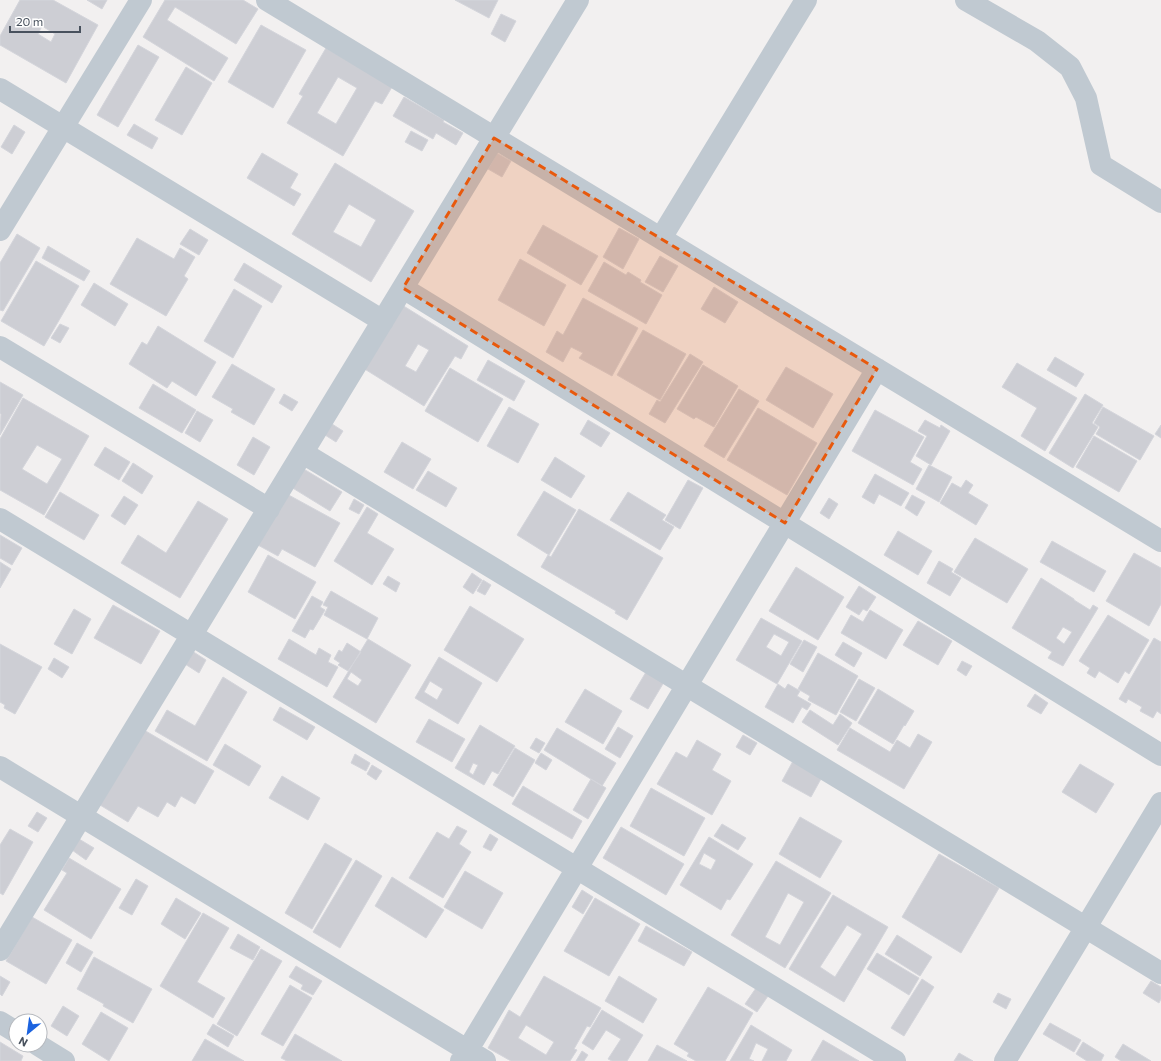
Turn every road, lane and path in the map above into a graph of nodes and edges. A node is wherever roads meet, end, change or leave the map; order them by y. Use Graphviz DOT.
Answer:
graph roads {
  1 [pos="141,0"];
  2 [pos="267,0"];
  3 [pos="578,0"];
  4 [pos="806,0"];
  5 [pos="966,0"];
  6 [pos="0,89"];
  7 [pos="63,127"];
  8 [pos="494,138"];
  9 [pos="1161,202"];
  10 [pos="0,230"];
  11 [pos="661,238"];
  12 [pos="403,288"];
  13 [pos="383,321"];
  14 [pos="0,347"];
  15 [pos="877,369"];
  16 [pos="303,453"];
  17 [pos="269,509"];
  18 [pos="0,519"];
  19 [pos="785,523"];
  20 [pos="1161,542"];
  21 [pos="192,635"];
  22 [pos="687,686"];
  23 [pos="1161,754"];
  24 [pos="0,767"];
  25 [pos="1161,803"];
  26 [pos="82,816"];
  27 [pos="577,868"];
  28 [pos="1086,928"];
  29 [pos="0,950"];
  30 [pos="1161,973"];
  31 [pos="48,1051"];
  32 [pos="471,1058"];
  33 [pos="64,1061"];
  34 [pos="895,1061"];
  35 [pos="1005,1061"];
  1 -- 7 [label="street"];
  2 -- 8 [label="street"];
  3 -- 8 [label="street"];
  4 -- 11 [label="street"];
  5 -- 9 [label="street"];
  6 -- 7 [label="street"];
  7 -- 10 [label="street"];
  7 -- 13 [label="street"];
  8 -- 11 [label="street"];
  8 -- 12 [label="street"];
  11 -- 15 [label="street"];
  12 -- 13 [label="street"];
  12 -- 19 [label="street"];
  13 -- 16 [label="street"];
  14 -- 17 [label="street"];
  15 -- 19 [label="street"];
  15 -- 20 [label="street"];
  16 -- 17 [label="street"];
  16 -- 22 [label="street"];
  17 -- 21 [label="street"];
  18 -- 21 [label="street"];
  19 -- 22 [label="street"];
  19 -- 23 [label="street"];
  21 -- 26 [label="street"];
  21 -- 27 [label="street"];
  22 -- 27 [label="street"];
  22 -- 28 [label="street"];
  24 -- 26 [label="street"];
  25 -- 28 [label="street"];
  26 -- 29 [label="street"];
  26 -- 32 [label="street"];
  27 -- 32 [label="street"];
  27 -- 34 [label="street"];
  28 -- 30 [label="street"];
  28 -- 35 [label="street"];
  31 -- 33 [label="street"];
}
